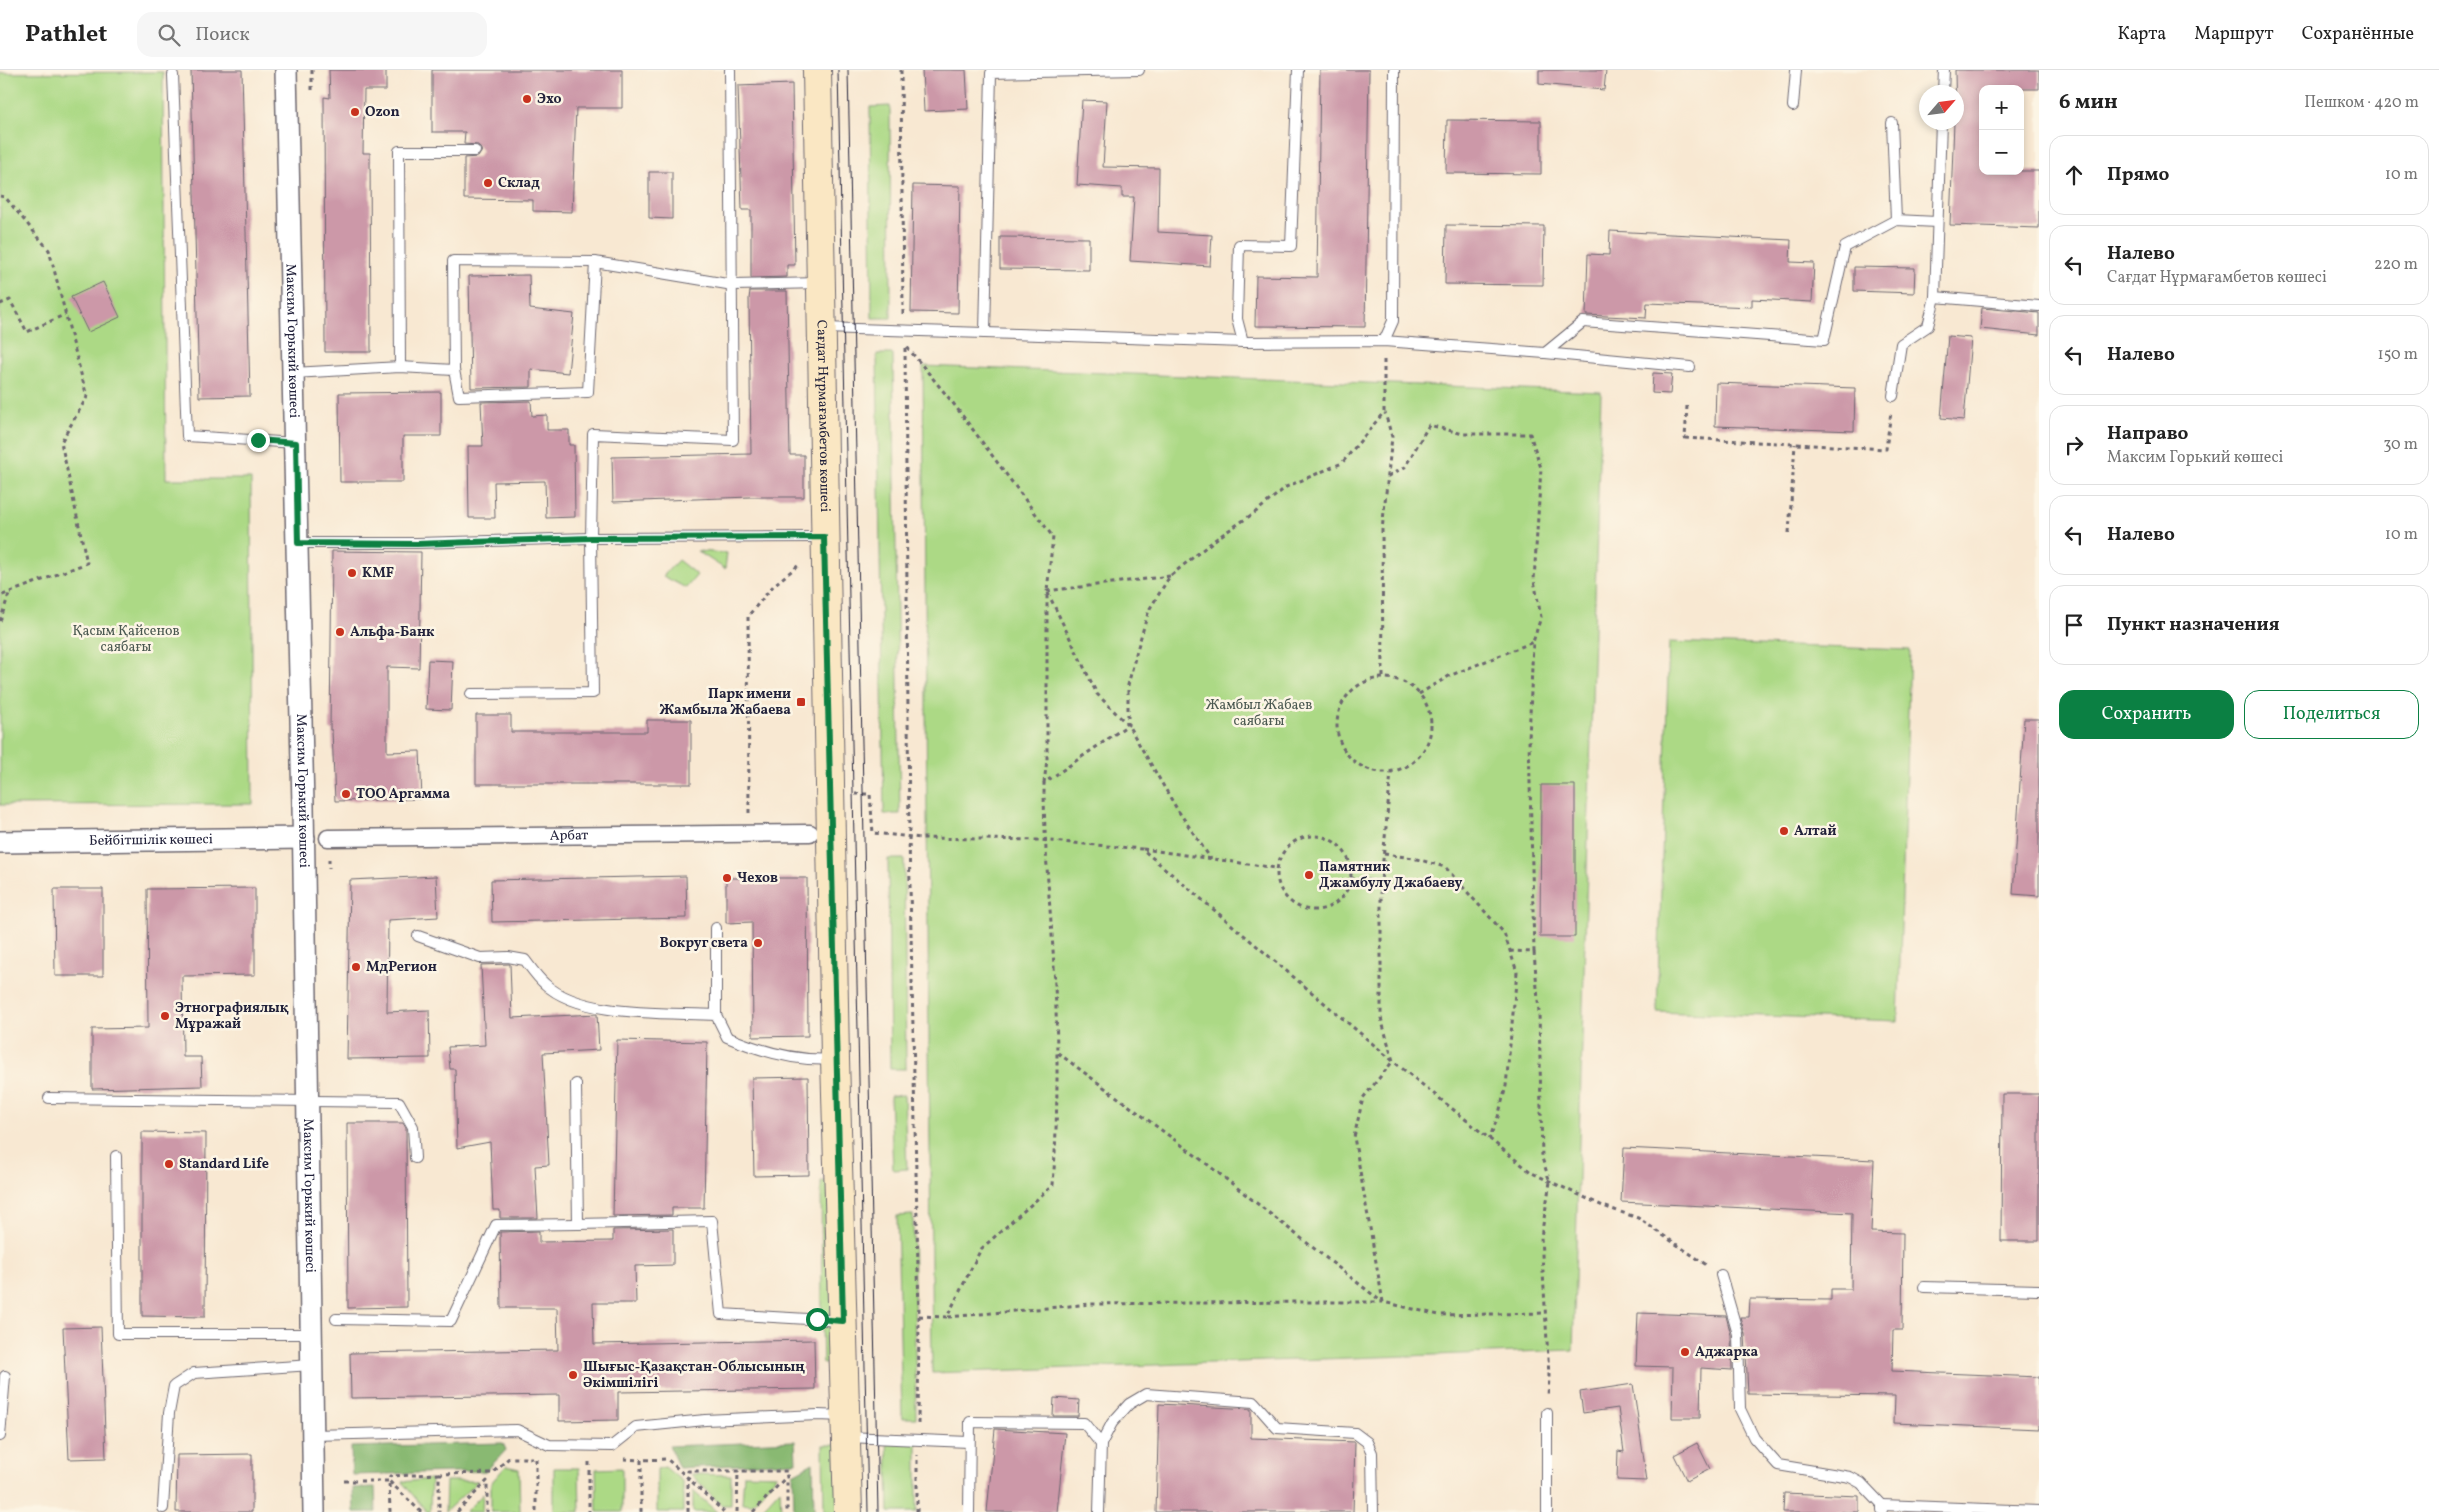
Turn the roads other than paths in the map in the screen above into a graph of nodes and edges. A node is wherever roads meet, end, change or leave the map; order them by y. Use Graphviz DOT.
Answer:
graph roads {
  1 [pos="286,70"];
  2 [pos="730,70"];
  3 [pos="817,70"];
  4 [pos="1139,70"];
  5 [pos="1298,70"];
  6 [pos="1394,70"];
  7 [pos="1796,70"];
  8 [pos="1944,70"];
  9 [pos="992,71"];
  10 [pos="172,75"];
  11 [pos="1943,85"];
  12 [pos="1793,106"];
  13 [pos="1892,123"];
  14 [pos="1941,130"];
  15 [pos="475,151"];
  16 [pos="1896,220"];
  17 [pos="1936,222"];
  18 [pos="595,262"];
  19 [pos="820,283"];
  20 [pos="733,285"];
  21 [pos="1935,297"];
  22 [pos="2039,306"];
  23 [pos="822,328"];
  24 [pos="985,333"];
  25 [pos="1384,341"];
  26 [pos="1243,342"];
  27 [pos="1545,352"];
  28 [pos="400,367"];
  29 [pos="1690,367"];
  30 [pos="454,370"];
  31 [pos="293,373"];
  32 [pos="1893,396"];
  33 [pos="296,443"];
  34 [pos="824,537"];
  35 [pos="591,538"];
  36 [pos="298,543"];
  37 [pos="471,694"];
  38 [pos="810,833"];
  39 [pos="304,838"];
  40 [pos="328,838"];
  41 [pos="0,842"];
  42 [pos="716,928"];
  43 [pos="418,936"];
  44 [pos="716,1015"];
  45 [pos="835,1059"];
  46 [pos="576,1084"];
  47 [pos="49,1098"];
  48 [pos="308,1102"];
  49 [pos="116,1156"];
  50 [pos="415,1158"];
  51 [pos="578,1224"];
  52 [pos="1721,1275"];
  53 [pos="1924,1287"];
  54 [pos="2039,1290"];
  55 [pos="336,1319"];
  56 [pos="843,1321"];
  57 [pos="311,1334"];
  58 [pos="312,1366"];
  59 [pos="5,1376"];
  60 [pos="1547,1412"];
  61 [pos="846,1426"];
  62 [pos="313,1434"];
  63 [pos="0,1436"];
  64 [pos="969,1442"];
  65 [pos="1101,1444"];
  66 [pos="163,1508"];
  67 [pos="1882,1509"];
  68 [pos="2039,1511"];
  69 [pos="314,1512"];
  70 [pos="848,1512"];
  71 [pos="969,1512"];
  72 [pos="1099,1512"];
  73 [pos="1373,1512"];
  74 [pos="1547,1512"];
  1 -- 31 [label="street, Максим Горький көшесі"];
  2 -- 20 [label="lane"];
  3 -- 19 [label="main road, Сағдат Нұрмағамбетов көшесі"];
  4 -- 9 [label="lane"];
  5 -- 26 [label="lane"];
  6 -- 25 [label="lane"];
  7 -- 12 [label="lane"];
  8 -- 11 [label="lane"];
  9 -- 24 [label="lane"];
  10 -- 33 [label="lane"];
  13 -- 16 [label="lane"];
  14 -- 17 [label="lane"];
  15 -- 28 [label="lane"];
  16 -- 17 [label="lane"];
  16 -- 27 [label="lane"];
  17 -- 21 [label="lane"];
  18 -- 20 [label="lane"];
  18 -- 30 [label="lane"];
  18 -- 30 [label="lane"];
  19 -- 20 [label="lane"];
  19 -- 23 [label="main road, Сағдат Нұрмағамбетов көшесі"];
  20 -- 35 [label="lane"];
  21 -- 22 [label="lane"];
  21 -- 32 [label="lane"];
  23 -- 24 [label="lane"];
  23 -- 34 [label="main road, Сағдат Нұрмағамбетов көшесі"];
  24 -- 26 [label="lane"];
  25 -- 26 [label="lane"];
  25 -- 27 [label="lane"];
  27 -- 29 [label="lane"];
  28 -- 30 [label="lane"];
  28 -- 31 [label="lane"];
  31 -- 33 [label="street, Максим Горький көшесі"];
  33 -- 36 [label="street, Максим Горький көшесі"];
  34 -- 35 [label="lane"];
  34 -- 45 [label="main road, Сағдат Нұрмағамбетов көшесі"];
  35 -- 36 [label="lane"];
  35 -- 37 [label="lane"];
  36 -- 39 [label="street, Максим Горький көшесі"];
  38 -- 40 [label="street, Арбат"];
  39 -- 41 [label="street, Бейбітшілік көшесі"];
  39 -- 48 [label="street, Максим Горький көшесі"];
  42 -- 44 [label="lane"];
  43 -- 44 [label="lane"];
  44 -- 45 [label="lane"];
  45 -- 56 [label="main road, Сағдат Нұрмағамбетов көшесі"];
  46 -- 51 [label="lane"];
  47 -- 48 [label="lane"];
  48 -- 50 [label="lane"];
  48 -- 57 [label="street, Максим Горький көшесі"];
  49 -- 57 [label="lane"];
  51 -- 55 [label="lane"];
  51 -- 56 [label="lane"];
  52 -- 67 [label="lane"];
  53 -- 54 [label="lane"];
  56 -- 61 [label="main road, Сағдат Нұрмағамбетов көшесі"];
  57 -- 58 [label="street, Максим Горький көшесі"];
  58 -- 62 [label="street, Максим Горький көшесі"];
  58 -- 66 [label="lane"];
  59 -- 63 [label="lane"];
  60 -- 74 [label="lane"];
  61 -- 62 [label="lane"];
  61 -- 64 [label="lane"];
  61 -- 70 [label="main road, Сағдат Нұрмағамбетов көшесі"];
  62 -- 69 [label="street, Максим Горький көшесі"];
  64 -- 65 [label="lane"];
  64 -- 71 [label="lane"];
  65 -- 72 [label="lane"];
  65 -- 73 [label="lane"];
  67 -- 68 [label="lane"];
}
